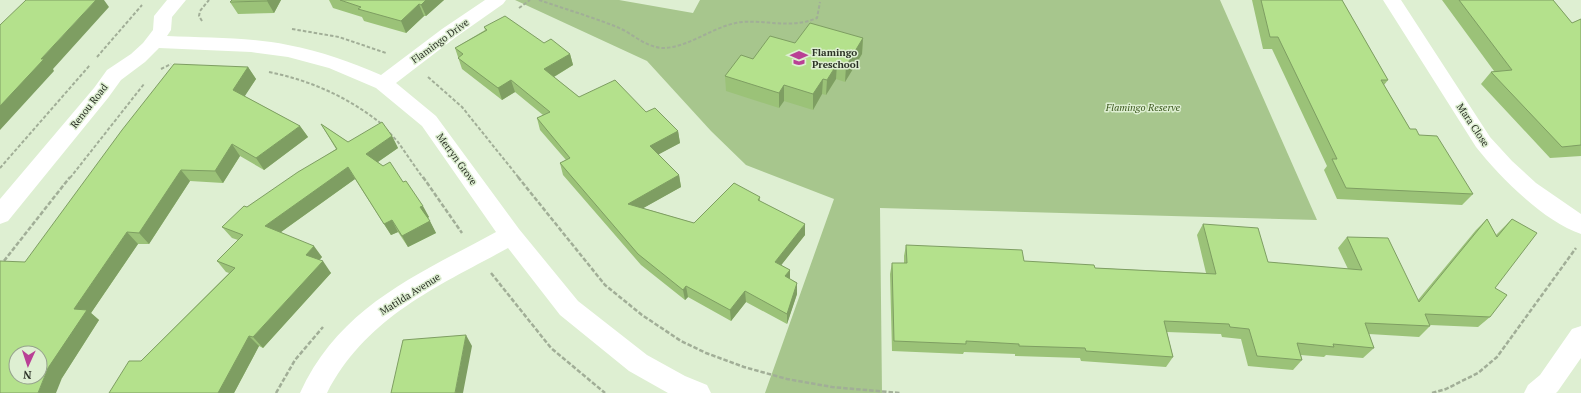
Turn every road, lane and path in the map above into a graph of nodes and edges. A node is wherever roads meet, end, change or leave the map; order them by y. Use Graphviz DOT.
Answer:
graph roads {
  1 [pos="146,0"];
  2 [pos="177,0"];
  3 [pos="209,0"];
  4 [pos="497,0"];
  5 [pos="539,0"];
  6 [pos="1392,0"];
  7 [pos="820,2"];
  8 [pos="200,26"];
  9 [pos="154,42"];
  10 [pos="173,61"];
  11 [pos="177,65"];
  12 [pos="170,66"];
  13 [pos="156,71"];
  14 [pos="264,71"];
  15 [pos="423,74"];
  16 [pos="147,80"];
  17 [pos="383,83"];
  18 [pos="0,168"];
  19 [pos="8,196"];
  20 [pos="0,215"];
  21 [pos="463,234"];
  22 [pos="511,235"];
  23 [pos="1580,235"];
  24 [pos="0,266"];
  25 [pos="487,268"];
  26 [pos="492,275"];
  27 [pos="486,279"];
  28 [pos="1581,337"];
  29 [pos="312,393"];
  30 [pos="605,393"];
  31 [pos="698,393"];
  32 [pos="900,393"];
  33 [pos="1432,393"];
  34 [pos="1537,393"];
  1 -- 18 [label="path"];
  2 -- 9 [label="street, Renou Road"];
  3 -- 8 [label="path"];
  4 -- 17 [label="street, Flamingo Drive"];
  5 -- 7 [label="path"];
  6 -- 23 [label="street, Mara Close"];
  9 -- 17 [label="street, Merryn Grove"];
  9 -- 19 [label="street, Renou Road"];
  10 -- 12 [label="path"];
  11 -- 12 [label="path"];
  12 -- 13 [label="path"];
  14 -- 21 [label="path"];
  15 -- 32 [label="path"];
  16 -- 24 [label="path"];
  17 -- 22 [label="street, Merryn Grove"];
  19 -- 20 [label="street, Renou Road"];
  22 -- 29 [label="street, Matilda Avenue"];
  22 -- 31 [label="street, Merryn Grove"];
  23 -- 33 [label="path"];
  25 -- 26 [label="path"];
  26 -- 27 [label="path"];
  26 -- 30 [label="path"];
  28 -- 34 [label="street"];
}
